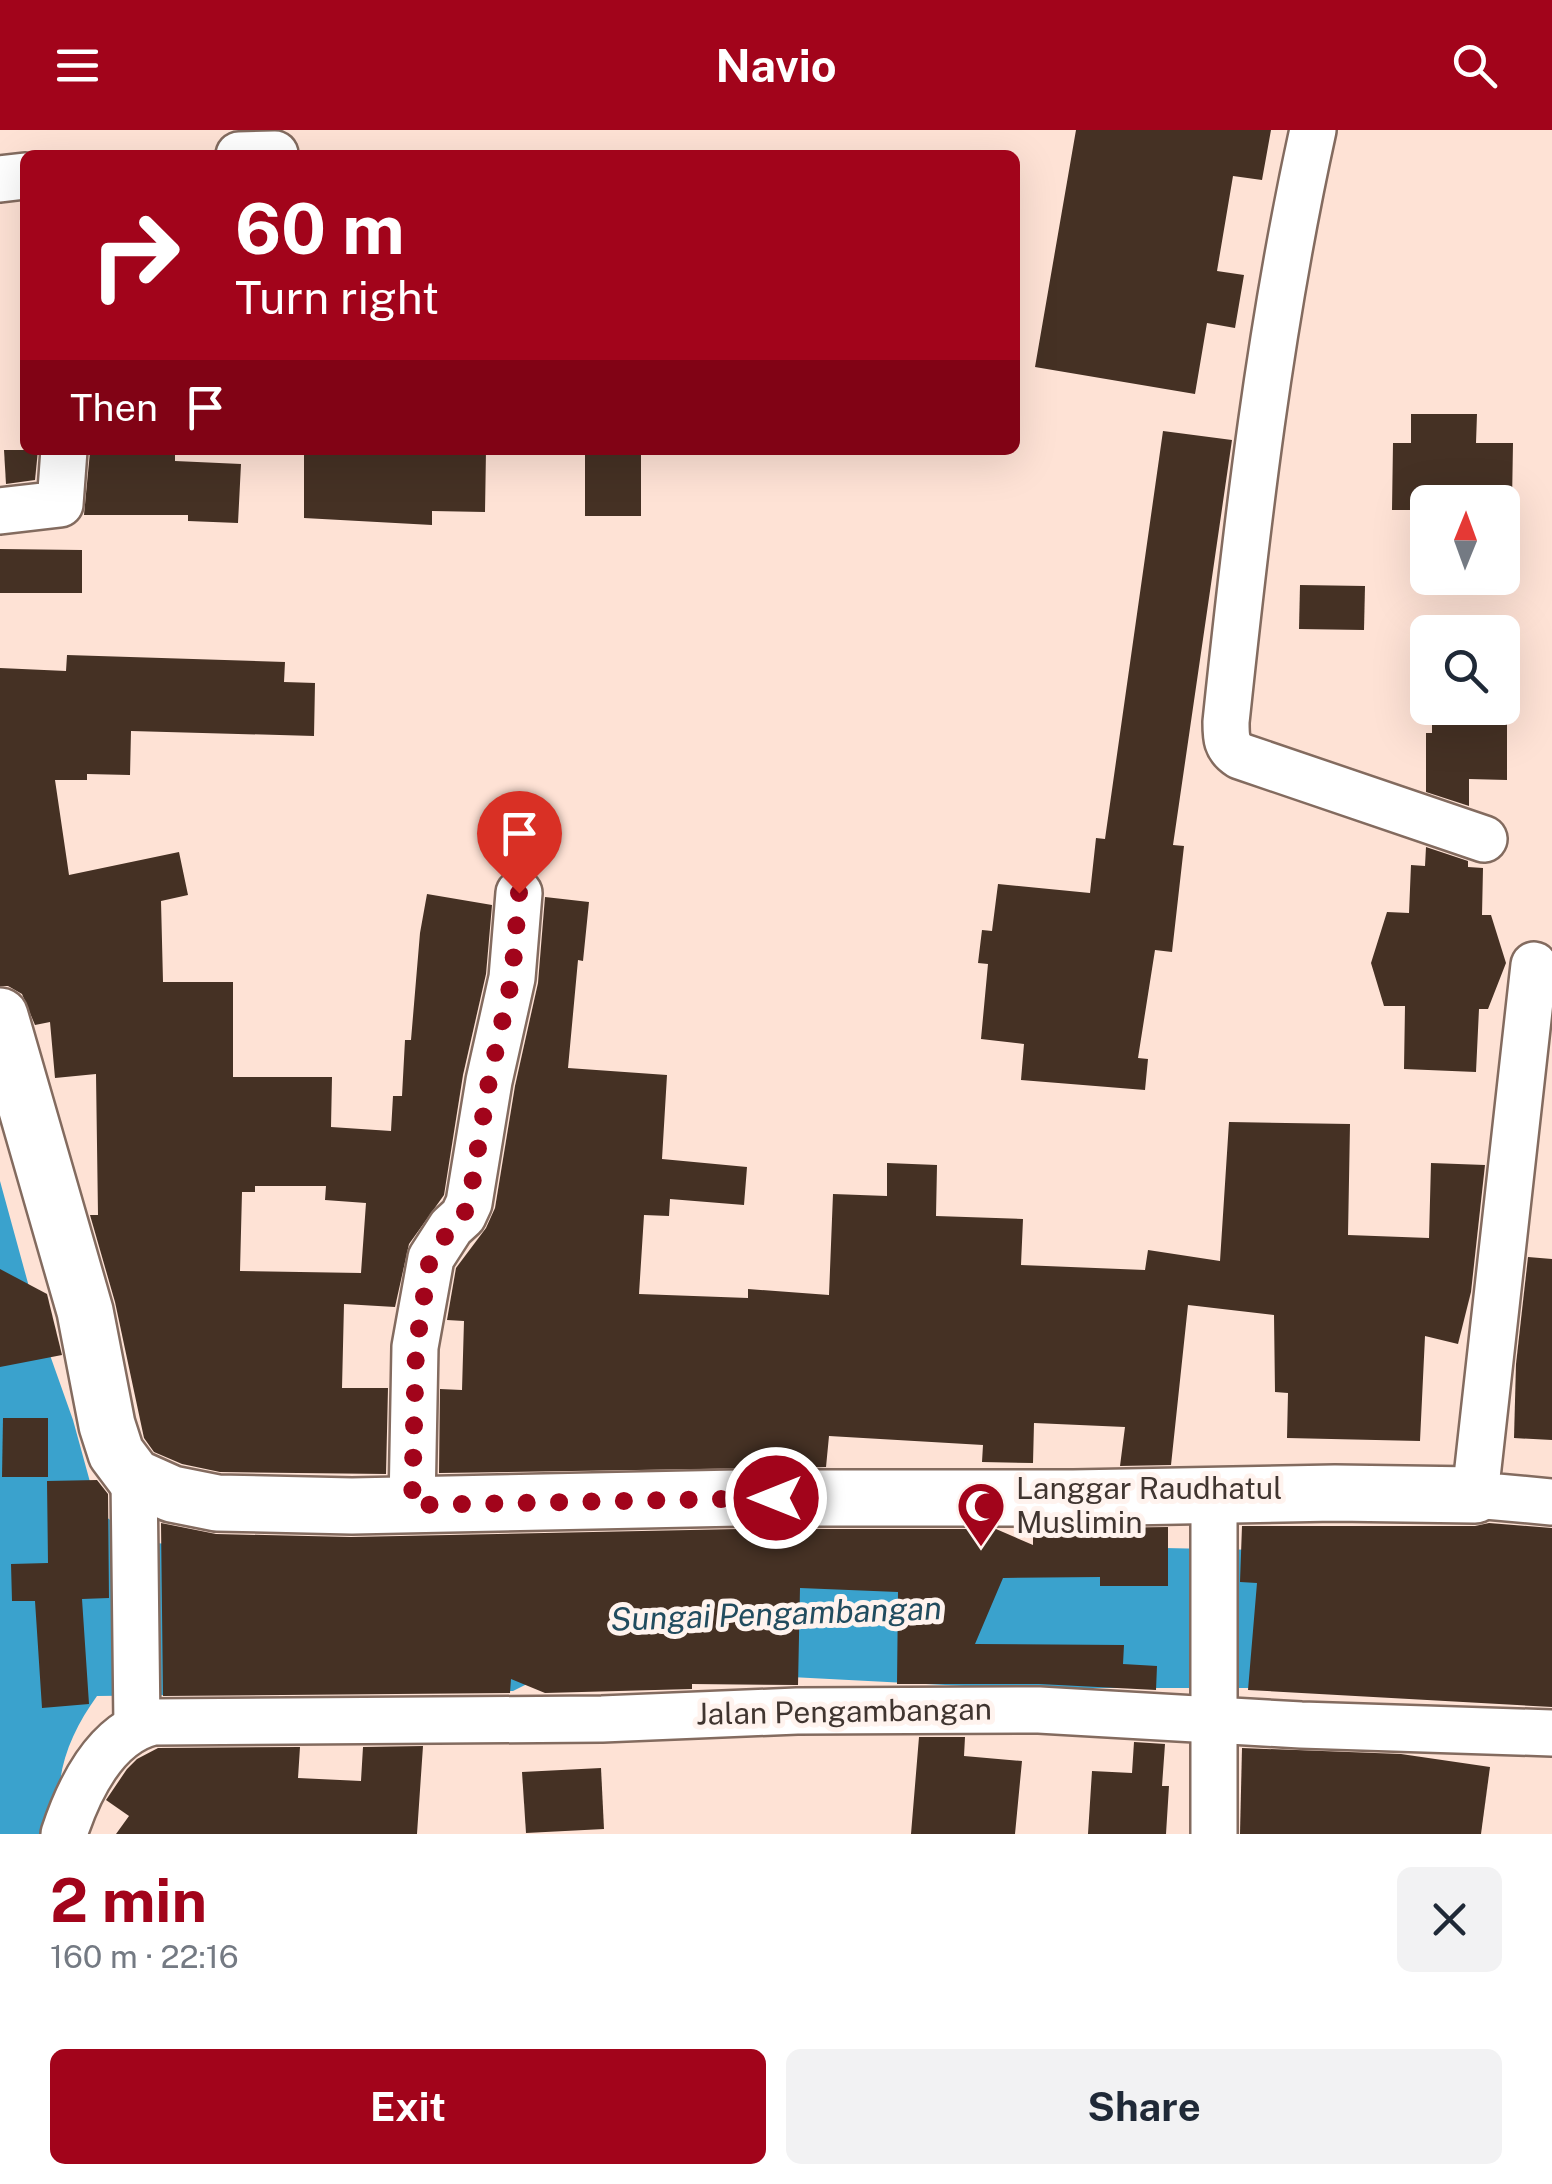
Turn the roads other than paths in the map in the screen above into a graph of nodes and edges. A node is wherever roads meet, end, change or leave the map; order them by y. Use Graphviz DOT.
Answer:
graph roads {
  1 [pos="1313,130"];
  2 [pos="64,455"];
  3 [pos="0,512"];
  4 [pos="1484,838"];
  5 [pos="519,893"];
  6 [pos="1534,965"];
  7 [pos="0,1016"];
  8 [pos="1475,1496"];
  9 [pos="133,1502"];
  10 [pos="1552,1502"];
  11 [pos="412,1505"];
  12 [pos="1214,1515"];
  13 [pos="1214,1711"];
  14 [pos="137,1718"];
  15 [pos="1552,1733"];
  16 [pos="64,1834"];
  17 [pos="1214,1834"];
  1 -- 4 [label="street"];
  2 -- 3 [label="street"];
  5 -- 11 [label="street"];
  6 -- 8 [label="street"];
  7 -- 9 [label="street"];
  8 -- 10 [label="street"];
  8 -- 12 [label="street"];
  9 -- 11 [label="street"];
  9 -- 14 [label="street"];
  11 -- 12 [label="street"];
  12 -- 13 [label="street"];
  13 -- 14 [label="street, Jalan Pengambangan"];
  13 -- 15 [label="street, Jalan Pengambangan"];
  13 -- 17 [label="street"];
  14 -- 16 [label="street"];
}
